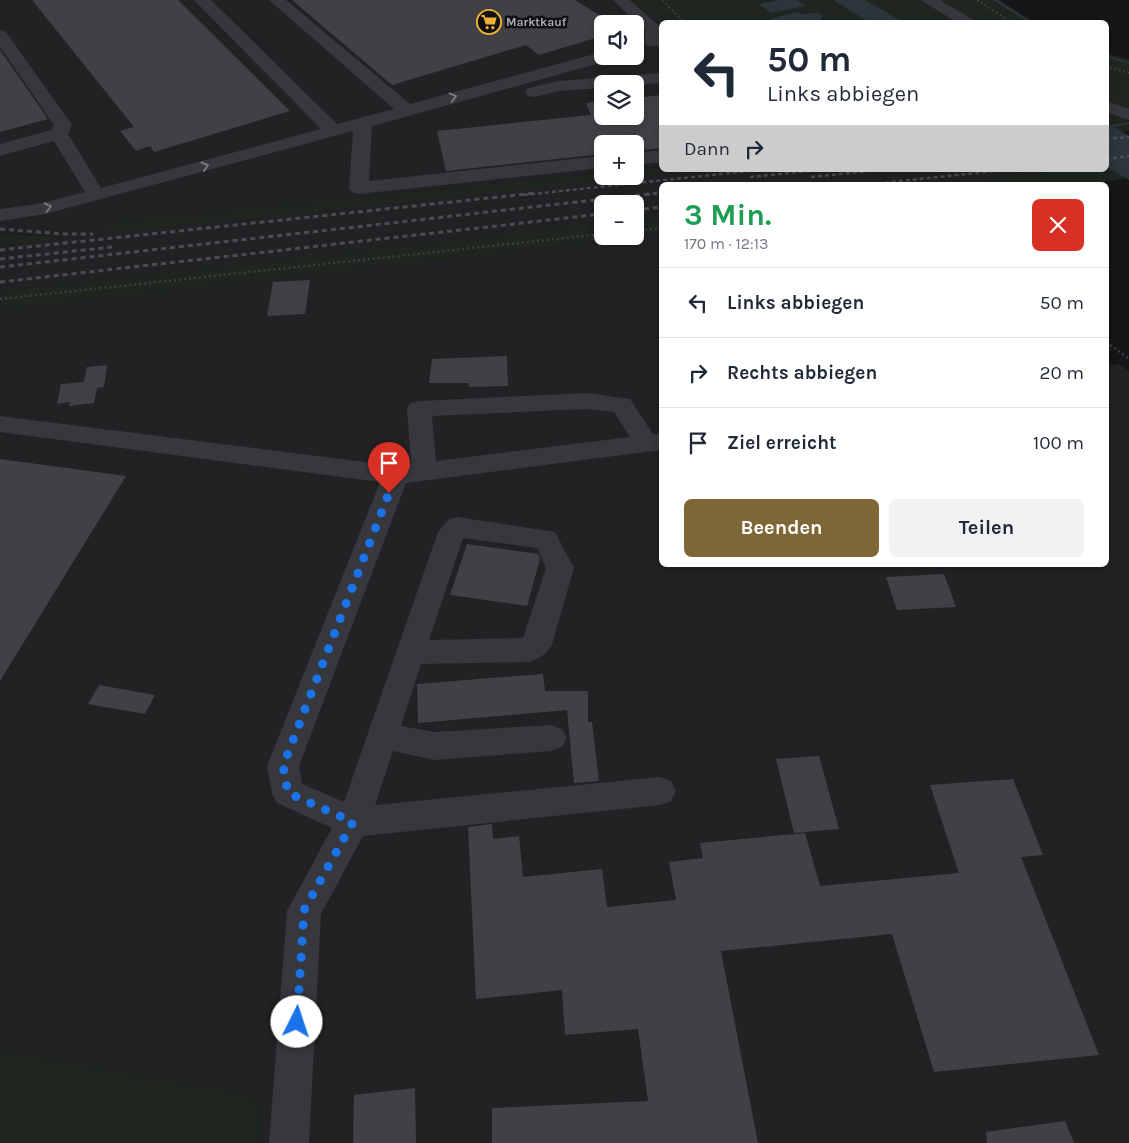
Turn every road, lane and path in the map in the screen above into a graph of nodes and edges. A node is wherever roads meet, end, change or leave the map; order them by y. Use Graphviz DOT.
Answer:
graph roads {
  1 [pos="202,0"];
  2 [pos="277,0"];
  3 [pos="621,0"];
  4 [pos="662,0"];
  5 [pos="929,0"];
  6 [pos="977,0"];
  7 [pos="682,20"];
  8 [pos="963,20"];
  9 [pos="1007,20"];
  10 [pos="0,35"];
  11 [pos="657,43"];
  12 [pos="644,46"];
  13 [pos="594,59"];
  14 [pos="1109,67"];
  15 [pos="1129,73"];
  16 [pos="659,78"];
  17 [pos="1109,107"];
  18 [pos="406,110"];
  19 [pos="1129,115"];
  20 [pos="363,127"];
  21 [pos="332,130"];
  22 [pos="59,134"];
  23 [pos="0,150"];
  24 [pos="659,156"];
  25 [pos="644,158"];
  26 [pos="594,163"];
  27 [pos="96,195"];
  28 [pos="0,215"];
  29 [pos="659,228"];
  30 [pos="644,230"];
  31 [pos="594,235"];
  32 [pos="0,299"];
  33 [pos="1109,344"];
  34 [pos="1129,359"];
  35 [pos="0,424"];
  36 [pos="654,443"];
  37 [pos="424,471"];
  38 [pos="396,474"];
  39 [pos="411,652"];
  40 [pos="381,735"];
  41 [pos="551,738"];
  42 [pos="660,792"];
  43 [pos="353,822"];
  44 [pos="289,1143"];
  1 -- 21 [label="street"];
  2 -- 18 [label="street"];
  3 -- 11 [label="street"];
  4 -- 7 [label="path"];
  5 -- 8 [label="street"];
  6 -- 9 [label="path"];
  10 -- 22 [label="street"];
  11 -- 12 [label="street"];
  18 -- 13 [label="street, one-way"];
  14 -- 15 [label="path"];
  16 -- 20 [label="street"];
  17 -- 19 [label="street"];
  18 -- 20 [label="street"];
  20 -- 21 [label="street"];
  20 -- 26 [label="street"];
  27 -- 21 [label="street, one-way"];
  22 -- 23 [label="street"];
  22 -- 27 [label="street"];
  24 -- 25 [label="street"];
  28 -- 27 [label="street, one-way"];
  29 -- 30 [label="path"];
  31 -- 32 [label="path"];
  33 -- 34 [label="path"];
  35 -- 38 [label="street"];
  36 -- 37 [label="street"];
  36 -- 37 [label="street"];
  37 -- 38 [label="street"];
  38 -- 43 [label="street"];
  39 -- 39 [label="street"];
  39 -- 40 [label="street"];
  40 -- 41 [label="street"];
  40 -- 43 [label="street"];
  42 -- 43 [label="street"];
  43 -- 44 [label="street"];
}
